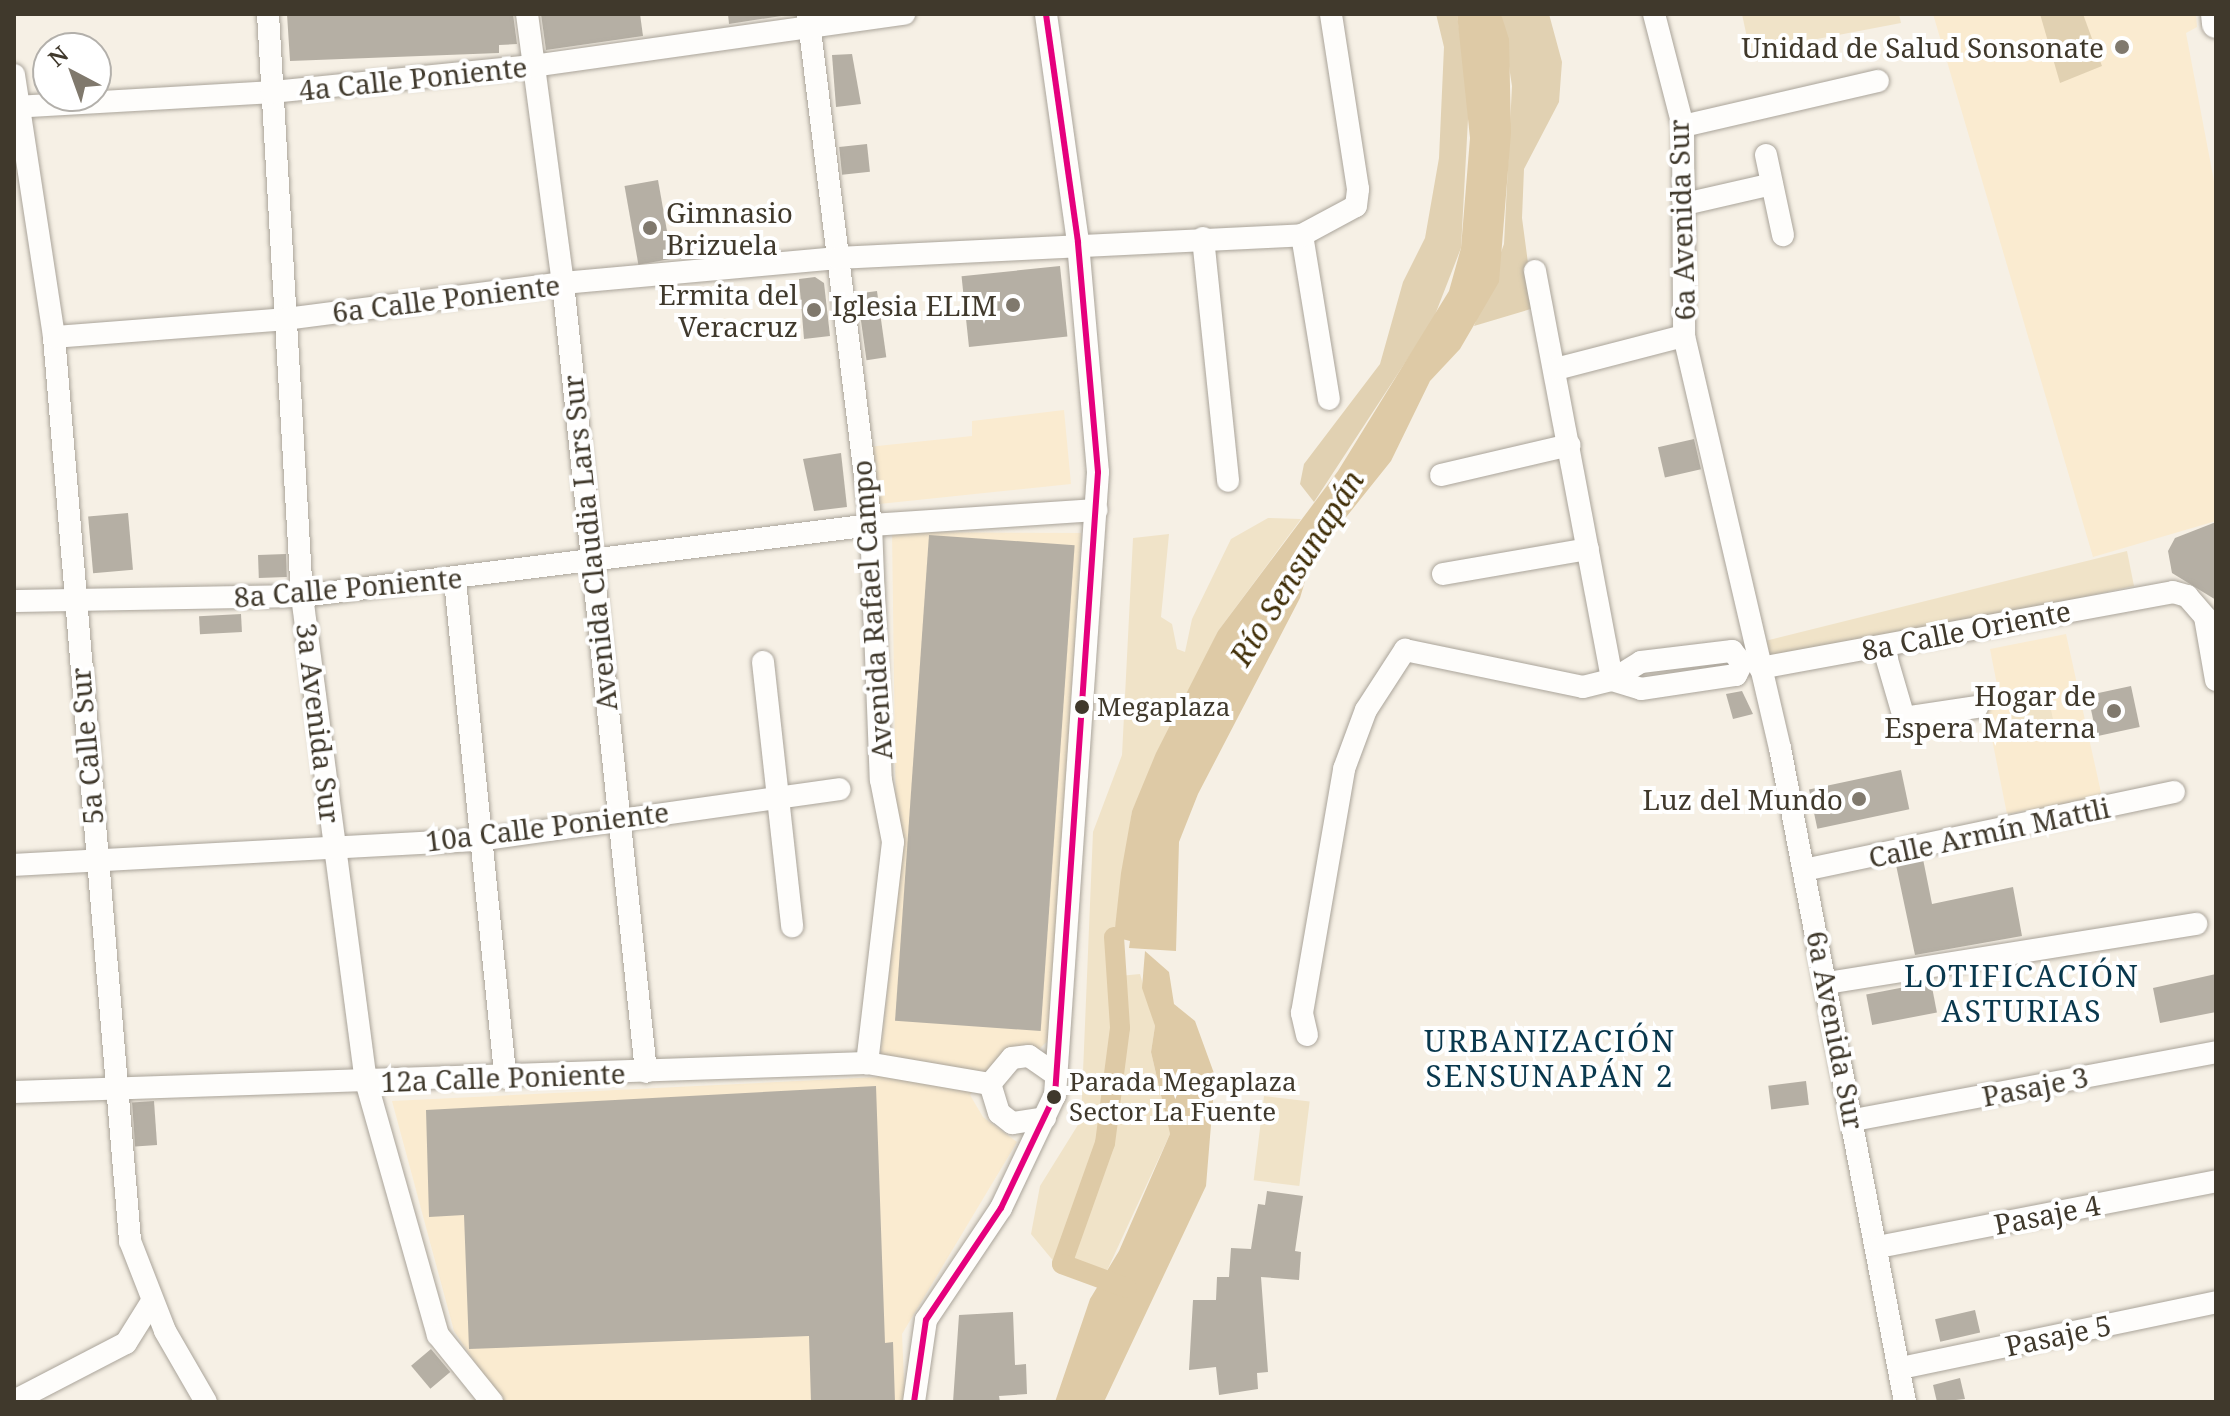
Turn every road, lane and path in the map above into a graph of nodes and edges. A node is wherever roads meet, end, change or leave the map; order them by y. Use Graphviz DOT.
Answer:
graph roads {
  1 [pos="268,14"];
  2 [pos="527,14"];
  3 [pos="904,14"];
  4 [pos="1046,14"];
  5 [pos="1331,14"];
  6 [pos="1654,14"];
  7 [pos="2215,14"];
  8 [pos="809,21"];
  9 [pos="2216,24"];
  10 [pos="532,66"];
  11 [pos="14,75"];
  12 [pos="1878,81"];
  13 [pos="272,92"];
  14 [pos="16,107"];
  15 [pos="1683,126"];
  16 [pos="1766,155"];
  17 [pos="1772,184"];
  18 [pos="1685,204"];
  19 [pos="1302,235"];
  20 [pos="1783,235"];
  21 [pos="1203,238"];
  22 [pos="1078,242"];
  23 [pos="838,258"];
  24 [pos="1535,271"];
  25 [pos="563,283"];
  26 [pos="286,319"];
  27 [pos="1684,336"];
  28 [pos="54,337"];
  29 [pos="1556,369"];
  30 [pos="1329,399"];
  31 [pos="1570,445"];
  32 [pos="1441,475"];
  33 [pos="1228,481"];
  34 [pos="1097,510"];
  35 [pos="871,525"];
  36 [pos="1588,549"];
  37 [pos="590,559"];
  38 [pos="1443,574"];
  39 [pos="455,581"];
  40 [pos="302,596"];
  41 [pos="74,599"];
  42 [pos="14,601"];
  43 [pos="1883,646"];
  44 [pos="763,662"];
  45 [pos="1753,664"];
  46 [pos="1612,680"];
  47 [pos="2216,680"];
  48 [pos="1977,707"];
  49 [pos="839,789"];
  50 [pos="2174,792"];
  51 [pos="781,796"];
  52 [pos="617,816"];
  53 [pos="478,840"];
  54 [pos="335,847"];
  55 [pos="95,862"];
  56 [pos="14,865"];
  57 [pos="1804,870"];
  58 [pos="2196,924"];
  59 [pos="792,926"];
  60 [pos="1827,983"];
  61 [pos="1307,1035"];
  62 [pos="2216,1052"];
  63 [pos="867,1063"];
  64 [pos="646,1072"];
  65 [pos="1055,1074"];
  66 [pos="505,1077"];
  67 [pos="366,1081"];
  68 [pos="990,1084"];
  69 [pos="113,1089"];
  70 [pos="14,1092"];
  71 [pos="1045,1118"];
  72 [pos="1854,1120"];
  73 [pos="2216,1181"];
  74 [pos="1878,1247"];
  75 [pos="2216,1302"];
  76 [pos="151,1303"];
  77 [pos="1901,1368"];
  78 [pos="14,1401"];
  79 [pos="206,1402"];
  80 [pos="492,1402"];
  81 [pos="914,1402"];
  82 [pos="1905,1402"];
  1 -- 13 [label="street, 3a Avenida Sur"];
  2 -- 10 [label="street, Avenida Claudia Lars Sur"];
  3 -- 8 [label="street, 4a Calle Poniente"];
  4 -- 22 [label="street"];
  5 -- 19 [label="street"];
  6 -- 15 [label="street, 6a Avenida Sur"];
  7 -- 9 [label="street"];
  8 -- 10 [label="street, 4a Calle Poniente"];
  8 -- 23 [label="street, Avenida Rafael Campo"];
  10 -- 13 [label="street, 4a Calle Poniente"];
  10 -- 25 [label="street, Avenida Claudia Lars Sur"];
  11 -- 14 [label="street, 5a Calle Sur"];
  12 -- 15 [label="street"];
  13 -- 14 [label="street, 4a Calle Poniente"];
  13 -- 26 [label="street, 3a Avenida Sur"];
  14 -- 28 [label="street, 5a Calle Sur"];
  15 -- 18 [label="street, 6a Avenida Sur"];
  16 -- 17 [label="street"];
  17 -- 18 [label="street"];
  17 -- 20 [label="street"];
  18 -- 27 [label="street, 6a Avenida Sur"];
  19 -- 21 [label="street, 6a Calle Poniente"];
  19 -- 30 [label="street"];
  21 -- 22 [label="street, 6a Calle Poniente"];
  21 -- 33 [label="street"];
  22 -- 23 [label="street, 6a Calle Poniente"];
  22 -- 34 [label="street"];
  23 -- 25 [label="street, 6a Calle Poniente"];
  23 -- 35 [label="street, Avenida Rafael Campo"];
  24 -- 29 [label="street"];
  25 -- 26 [label="street, 6a Calle Poniente"];
  25 -- 37 [label="street, Avenida Claudia Lars Sur"];
  26 -- 28 [label="street, 6a Calle Poniente"];
  26 -- 40 [label="street, 3a Avenida Sur"];
  27 -- 29 [label="street"];
  27 -- 45 [label="street, 6a Avenida Sur"];
  28 -- 41 [label="street, 5a Calle Sur"];
  29 -- 31 [label="street"];
  31 -- 32 [label="street"];
  31 -- 36 [label="street"];
  34 -- 35 [label="street"];
  34 -- 65 [label="street"];
  35 -- 37 [label="street, 8a Calle Poniente"];
  35 -- 63 [label="street, Avenida Rafael Campo"];
  36 -- 38 [label="street"];
  36 -- 46 [label="street"];
  37 -- 39 [label="street, 8a Calle Poniente"];
  37 -- 52 [label="street, Avenida Claudia Lars Sur"];
  39 -- 40 [label="street, 8a Calle Poniente"];
  39 -- 53 [label="street"];
  40 -- 41 [label="street, 8a Calle Poniente"];
  40 -- 54 [label="street, 3a Avenida Sur"];
  41 -- 42 [label="street, 8a Calle Poniente"];
  41 -- 55 [label="street, 5a Calle Sur"];
  43 -- 45 [label="street, 8a Calle Oriente"];
  43 -- 47 [label="street, 8a Calle Oriente"];
  43 -- 48 [label="street"];
  44 -- 51 [label="street"];
  45 -- 46 [label="street, 8a Calle Oriente"];
  45 -- 57 [label="street, 6a Avenida Sur"];
  46 -- 61 [label="street, 8a Calle Oriente"];
  49 -- 51 [label="street, 10a Calle Poniente"];
  50 -- 57 [label="street, Calle Armín Mattli"];
  51 -- 52 [label="street, 10a Calle Poniente"];
  51 -- 59 [label="street"];
  52 -- 53 [label="street, 10a Calle Poniente"];
  52 -- 64 [label="street, Avenida Claudia Lars Sur"];
  53 -- 54 [label="street, 10a Calle Poniente"];
  53 -- 66 [label="street"];
  54 -- 55 [label="street, 10a Calle Poniente"];
  54 -- 67 [label="street, 3a Avenida Sur"];
  55 -- 56 [label="street, 10a Calle Poniente"];
  55 -- 69 [label="street, 5a Calle Sur"];
  57 -- 60 [label="street, 6a Avenida Sur"];
  58 -- 60 [label="street"];
  60 -- 72 [label="street, 6a Avenida Sur"];
  62 -- 72 [label="street, Pasaje 3"];
  63 -- 64 [label="street, 12a Calle Poniente"];
  63 -- 68 [label="street, 12a Calle Poniente"];
  64 -- 66 [label="street, 12a Calle Poniente"];
  65 -- 68 [label="street"];
  65 -- 71 [label="street"];
  66 -- 67 [label="street, 12a Calle Poniente"];
  67 -- 69 [label="street, 12a Calle Poniente"];
  67 -- 80 [label="street, 3a Avenida Sur"];
  68 -- 71 [label="street"];
  69 -- 70 [label="street, 12a Calle Poniente"];
  69 -- 76 [label="street, 5a Calle Sur"];
  71 -- 81 [label="street"];
  72 -- 74 [label="street, 6a Avenida Sur"];
  73 -- 74 [label="street, Pasaje 4"];
  74 -- 77 [label="street, 6a Avenida Sur"];
  75 -- 77 [label="street, Pasaje 5"];
  76 -- 78 [label="street"];
  76 -- 79 [label="street, 5a Calle Sur"];
  77 -- 82 [label="street, 6a Avenida Sur"];
}
